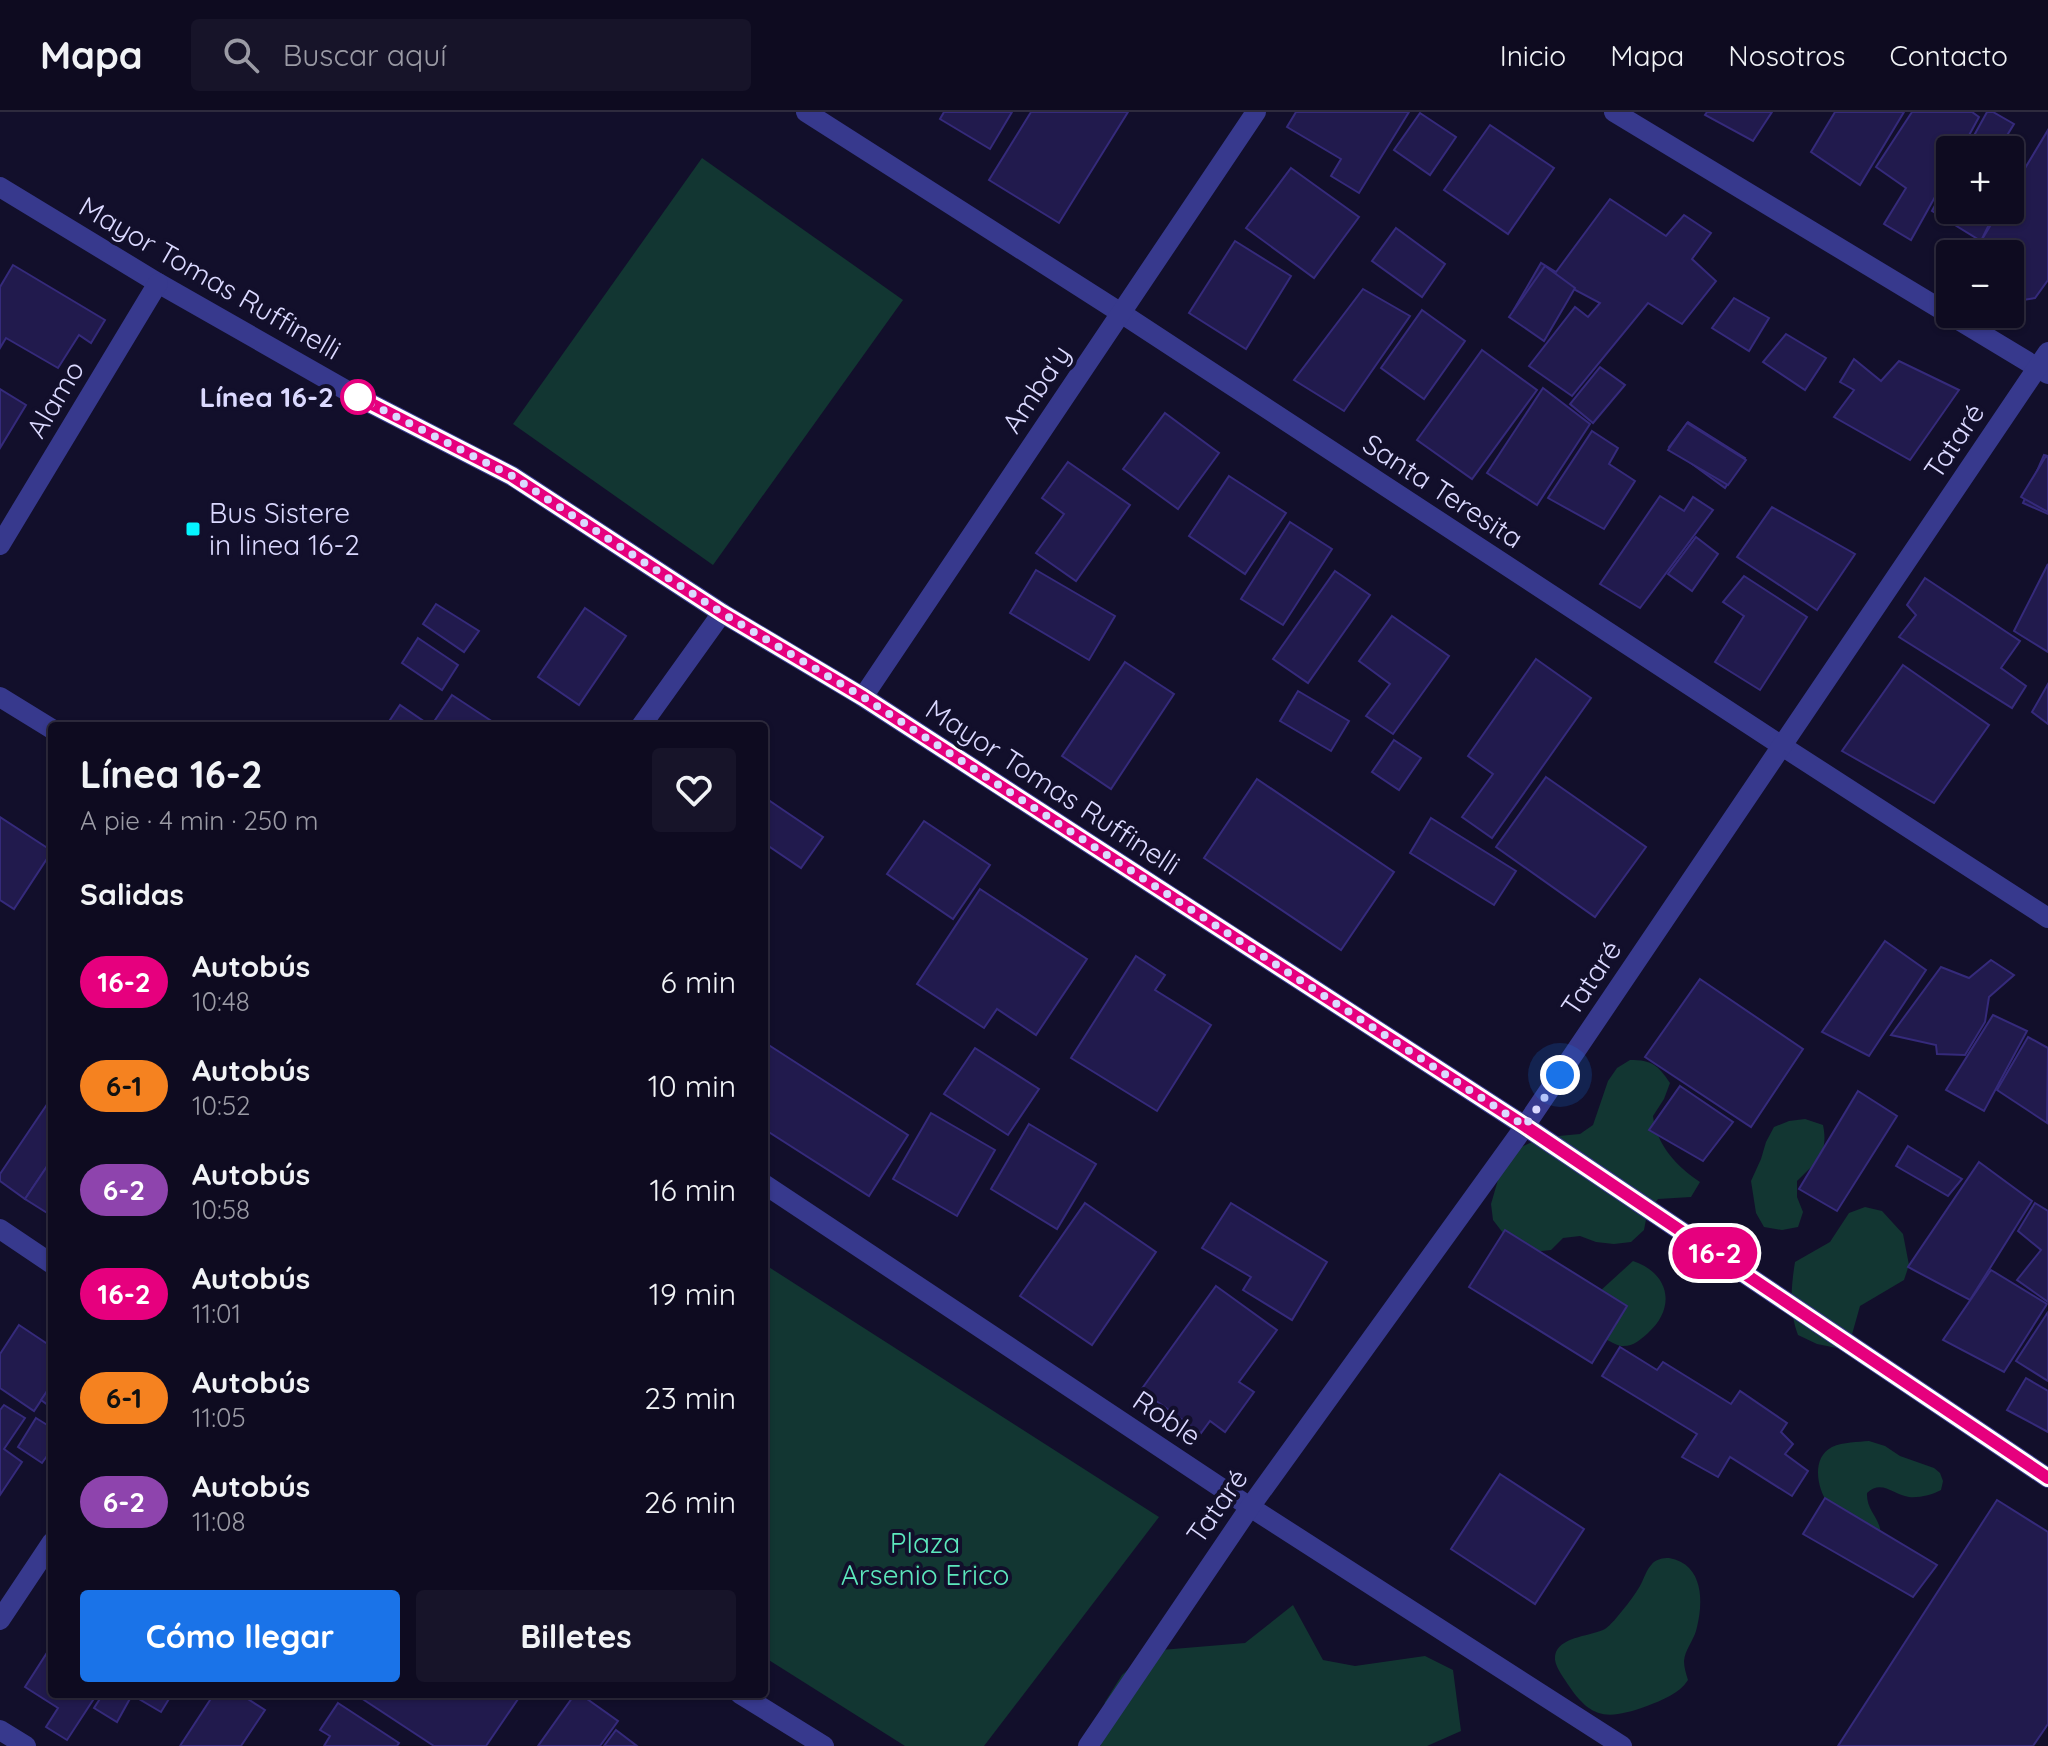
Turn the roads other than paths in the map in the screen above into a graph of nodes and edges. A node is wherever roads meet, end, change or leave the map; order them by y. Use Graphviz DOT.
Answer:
graph roads {
  1 [pos="806,112"];
  2 [pos="1256,112"];
  3 [pos="1614,112"];
  4 [pos="0,187"];
  5 [pos="158,283"];
  6 [pos="1121,313"];
  7 [pos="2045,364"];
  8 [pos="0,545"];
  9 [pos="722,613"];
  10 [pos="0,697"];
  11 [pos="863,697"];
  12 [pos="644,722"];
  13 [pos="48,727"];
  14 [pos="1782,746"];
  15 [pos="2048,918"];
  16 [pos="1525,1126"];
  17 [pos="768,1187"];
  18 [pos="0,1229"];
  19 [pos="48,1261"];
  20 [pos="2048,1478"];
  21 [pos="1250,1507"];
  22 [pos="48,1548"];
  23 [pos="0,1620"];
  24 [pos="746,1698"];
  25 [pos="0,1730"];
  26 [pos="26,1746"];
  27 [pos="824,1746"];
  28 [pos="1088,1746"];
  29 [pos="1622,1746"];
  1 -- 6 [label="street, Santa Teresita"];
  2 -- 6 [label="street, Amba'y"];
  3 -- 7 [label="street"];
  4 -- 5 [label="street, Mayor Tomas Ruffinelli"];
  5 -- 8 [label="street, Alamo"];
  5 -- 9 [label="street, Mayor Tomas Ruffinelli"];
  6 -- 11 [label="street, Amba'y"];
  6 -- 14 [label="street, Santa Teresita"];
  7 -- 14 [label="street, Tataré"];
  9 -- 11 [label="street, Mayor Tomas Ruffinelli"];
  9 -- 12 [label="street"];
  10 -- 13 [label="street"];
  11 -- 16 [label="street, Mayor Tomas Ruffinelli"];
  14 -- 15 [label="street, Santa Teresita"];
  14 -- 16 [label="street, Tataré"];
  16 -- 20 [label="street, Mayor Tomas Ruffinelli"];
  16 -- 21 [label="street, Tataré"];
  17 -- 21 [label="street, Roble"];
  18 -- 19 [label="street"];
  21 -- 28 [label="street, Tataré"];
  21 -- 29 [label="street, Roble"];
  22 -- 23 [label="street"];
  24 -- 27 [label="street"];
  25 -- 26 [label="street"];
}
